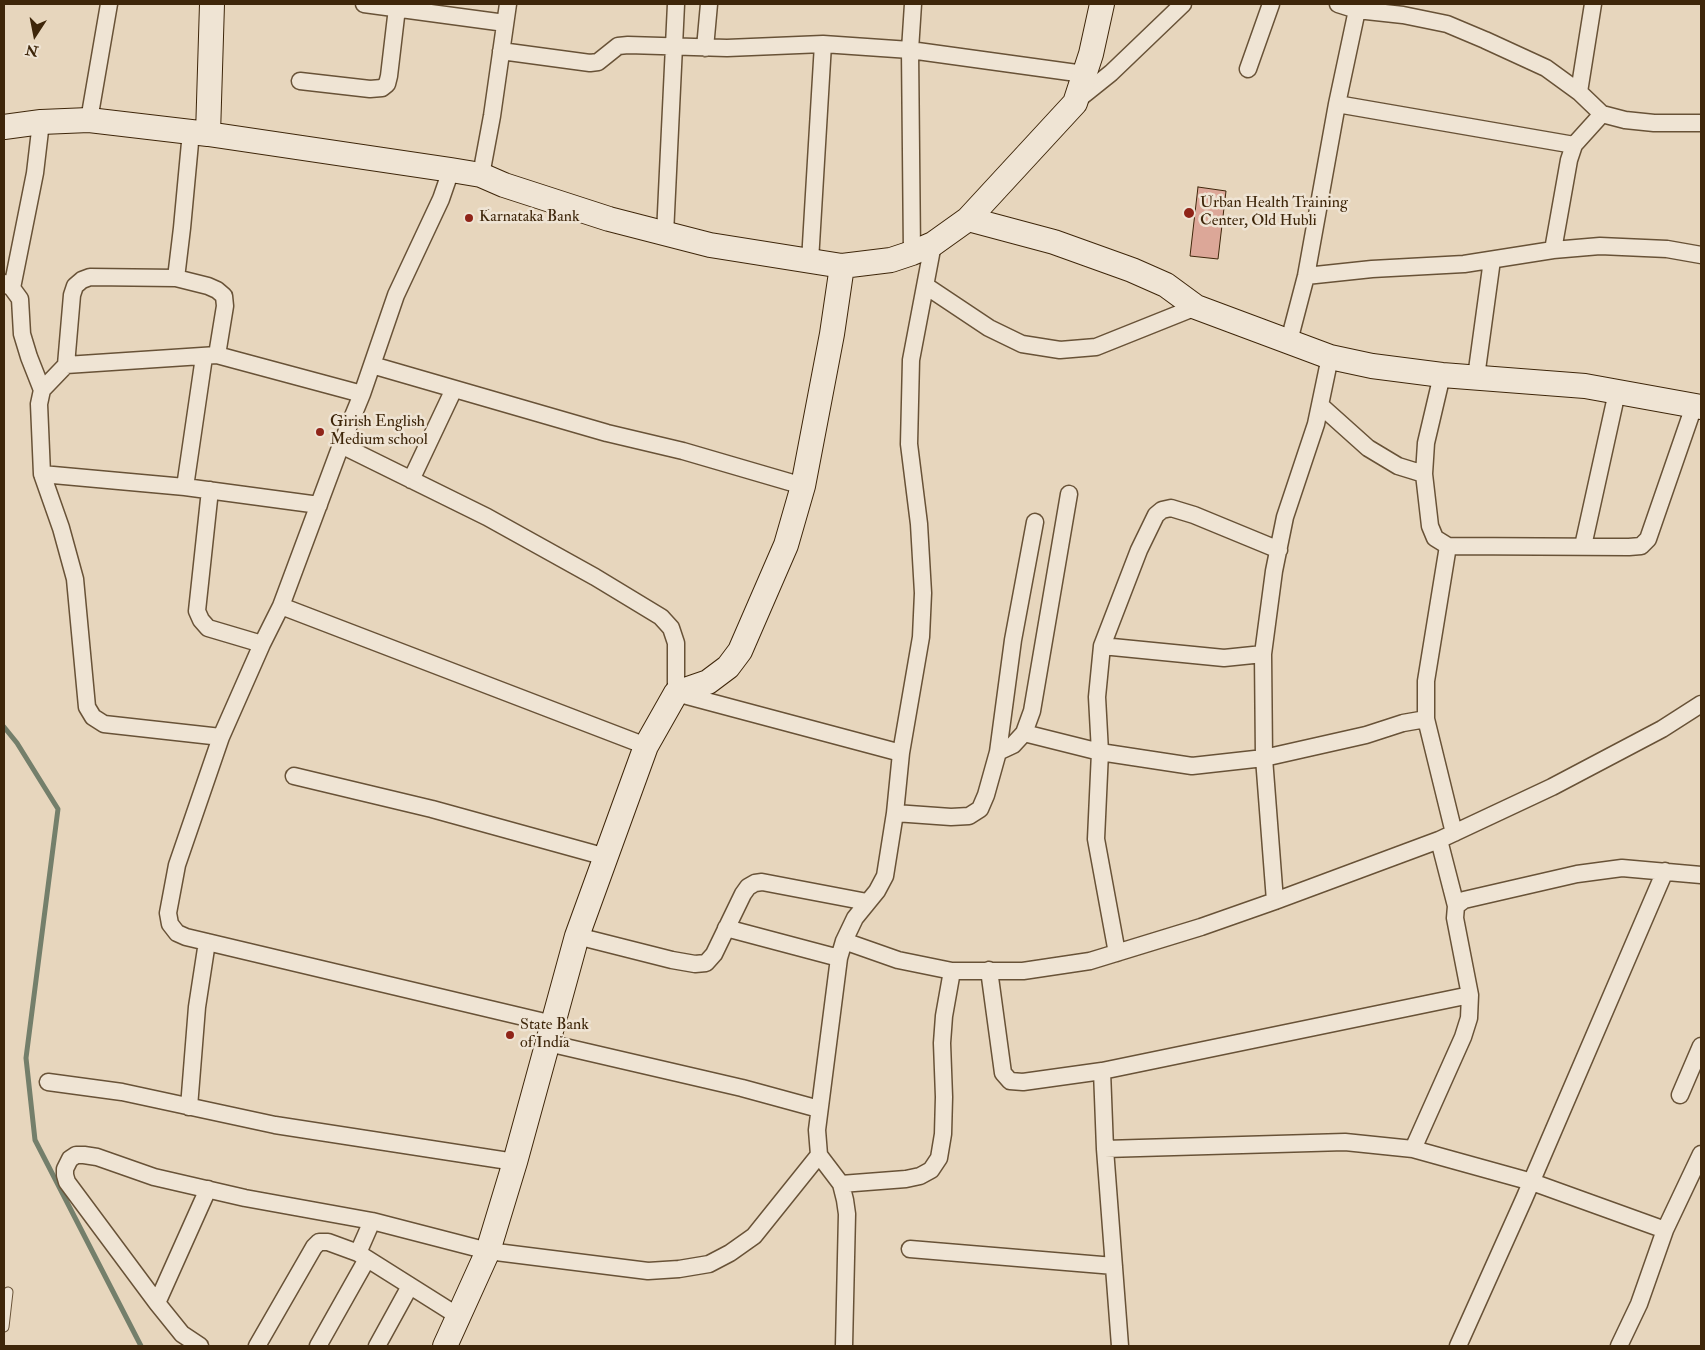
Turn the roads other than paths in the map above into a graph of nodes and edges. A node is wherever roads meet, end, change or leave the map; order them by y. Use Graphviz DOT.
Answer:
graph roads {
  1 [pos="109,4"];
  2 [pos="212,4"];
  3 [pos="364,4"];
  4 [pos="508,4"];
  5 [pos="676,4"];
  6 [pos="708,4"];
  7 [pos="913,4"];
  8 [pos="1102,4"];
  9 [pos="1184,4"];
  10 [pos="1271,4"];
  11 [pos="1338,4"];
  12 [pos="1593,4"];
  13 [pos="398,8"];
  14 [pos="1357,10"];
  15 [pos="505,23"];
  16 [pos="823,44"];
  17 [pos="674,47"];
  18 [pos="706,48"];
  19 [pos="910,50"];
  20 [pos="501,51"];
  21 [pos="1248,69"];
  22 [pos="1084,74"];
  23 [pos="300,81"];
  24 [pos="1579,92"];
  25 [pos="1075,103"];
  26 [pos="1337,104"];
  27 [pos="1602,114"];
  28 [pos="89,120"];
  29 [pos="41,122"];
  30 [pos="1701,123"];
  31 [pos="4,127"];
  32 [pos="200,133"];
  33 [pos="1574,145"];
  34 [pos="451,170"];
  35 [pos="481,175"];
  36 [pos="968,219"];
  37 [pos="665,234"];
  38 [pos="923,248"];
  39 [pos="1553,250"];
  40 [pos="1701,256"];
  41 [pos="1492,260"];
  42 [pos="810,261"];
  43 [pos="842,266"];
  44 [pos="1306,276"];
  45 [pos="176,278"];
  46 [pos="8,285"];
  47 [pos="926,286"];
  48 [pos="1196,307"];
  49 [pos="1290,341"];
  50 [pos="210,356"];
  51 [pos="1330,357"];
  52 [pos="66,365"];
  53 [pos="372,365"];
  54 [pos="1442,375"];
  55 [pos="1476,377"];
  56 [pos="454,389"];
  57 [pos="42,390"];
  58 [pos="1617,392"];
  59 [pos="362,394"];
  60 [pos="1320,405"];
  61 [pos="1698,406"];
  62 [pos="341,445"];
  63 [pos="42,474"];
  64 [pos="1424,474"];
  65 [pos="411,480"];
  66 [pos="803,486"];
  67 [pos="185,487"];
  68 [pos="210,490"];
  69 [pos="1069,494"];
  70 [pos="319,505"];
  71 [pos="1035,522"];
  72 [pos="1448,546"];
  73 [pos="1583,546"];
  74 [pos="1278,550"];
  75 [pos="281,606"];
  76 [pos="262,644"];
  77 [pos="1102,646"];
  78 [pos="1263,654"];
  79 [pos="676,693"];
  80 [pos="1701,704"];
  81 [pos="1426,719"];
  82 [pos="1024,733"];
  83 [pos="221,737"];
  84 [pos="646,746"];
  85 [pos="998,752"];
  86 [pos="1100,752"];
  87 [pos="900,753"];
  88 [pos="1264,758"];
  89 [pos="294,776"];
  90 [pos="895,813"];
  91 [pos="1447,836"];
  92 [pos="606,857"];
  93 [pos="1665,871"];
  94 [pos="1701,876"];
  95 [pos="866,902"];
  96 [pos="1275,902"];
  97 [pos="1456,906"];
  98 [pos="726,928"];
  99 [pos="577,936"];
  100 [pos="844,941"];
  101 [pos="208,942"];
  102 [pos="1117,953"];
  103 [pos="839,958"];
  104 [pos="989,970"];
  105 [pos="952,971"];
  106 [pos="1470,994"];
  107 [pos="550,1034"];
  108 [pos="1701,1046"];
  109 [pos="1102,1070"];
  110 [pos="48,1082"];
  111 [pos="1680,1095"];
  112 [pos="189,1107"];
  113 [pos="819,1109"];
  114 [pos="1105,1149"];
  115 [pos="1413,1149"];
  116 [pos="819,1154"];
  117 [pos="1701,1154"];
  118 [pos="515,1162"];
  119 [pos="1532,1182"];
  120 [pos="841,1184"];
  121 [pos="208,1189"];
  122 [pos="372,1221"];
  123 [pos="1665,1230"];
  124 [pos="910,1249"];
  125 [pos="488,1250"];
  126 [pos="362,1256"];
  127 [pos="1114,1266"];
  128 [pos="410,1286"];
  129 [pos="8,1292"];
  130 [pos="157,1303"];
  131 [pos="458,1316"];
  132 [pos="4,1327"];
  133 [pos="200,1346"];
  134 [pos="257,1346"];
  135 [pos="318,1346"];
  136 [pos="377,1346"];
  137 [pos="445,1346"];
  138 [pos="844,1346"];
  139 [pos="1120,1346"];
  140 [pos="1458,1346"];
  141 [pos="1619,1346"];
  1 -- 28 [label="street"];
  2 -- 32 [label="main road"];
  3 -- 13 [label="street"];
  4 -- 15 [label="street"];
  5 -- 17 [label="street"];
  6 -- 18 [label="street"];
  7 -- 19 [label="street"];
  8 -- 22 [label="main road"];
  9 -- 25 [label="street"];
  10 -- 21 [label="street"];
  11 -- 14 [label="street"];
  12 -- 24 [label="street"];
  13 -- 15 [label="street"];
  13 -- 23 [label="street"];
  14 -- 24 [label="street"];
  14 -- 26 [label="street"];
  15 -- 20 [label="street"];
  16 -- 18 [label="street"];
  16 -- 19 [label="street"];
  16 -- 42 [label="street"];
  17 -- 18 [label="street"];
  17 -- 20 [label="street"];
  17 -- 37 [label="street"];
  19 -- 22 [label="street"];
  19 -- 38 [label="street"];
  20 -- 35 [label="street"];
  22 -- 25 [label="main road"];
  24 -- 27 [label="street"];
  25 -- 36 [label="main road"];
  26 -- 33 [label="street"];
  26 -- 44 [label="street"];
  27 -- 30 [label="street"];
  27 -- 33 [label="street"];
  28 -- 29 [label="main road"];
  28 -- 32 [label="main road"];
  29 -- 31 [label="main road"];
  29 -- 46 [label="street"];
  32 -- 34 [label="main road"];
  32 -- 45 [label="street"];
  33 -- 39 [label="street"];
  34 -- 35 [label="main road"];
  34 -- 53 [label="street"];
  35 -- 37 [label="main road"];
  36 -- 38 [label="main road"];
  36 -- 48 [label="main road"];
  37 -- 42 [label="main road"];
  38 -- 43 [label="main road"];
  38 -- 47 [label="street"];
  39 -- 40 [label="street"];
  39 -- 41 [label="street"];
  41 -- 44 [label="street"];
  41 -- 55 [label="street"];
  42 -- 43 [label="main road"];
  43 -- 66 [label="main road"];
  44 -- 49 [label="street"];
  45 -- 50 [label="street"];
  45 -- 52 [label="street"];
  46 -- 57 [label="street"];
  47 -- 48 [label="street"];
  47 -- 87 [label="street"];
  48 -- 49 [label="main road"];
  49 -- 51 [label="main road"];
  50 -- 52 [label="street"];
  50 -- 59 [label="street"];
  50 -- 67 [label="street"];
  51 -- 54 [label="main road"];
  51 -- 60 [label="street"];
  52 -- 57 [label="street"];
  53 -- 56 [label="street"];
  53 -- 59 [label="street"];
  54 -- 55 [label="main road"];
  54 -- 64 [label="street"];
  55 -- 58 [label="main road"];
  56 -- 65 [label="street"];
  56 -- 66 [label="street"];
  57 -- 63 [label="street"];
  58 -- 61 [label="main road"];
  58 -- 73 [label="street"];
  59 -- 62 [label="street"];
  60 -- 64 [label="street"];
  60 -- 74 [label="street"];
  61 -- 73 [label="street"];
  62 -- 65 [label="street"];
  62 -- 70 [label="street"];
  63 -- 67 [label="street"];
  63 -- 83 [label="street"];
  64 -- 72 [label="street"];
  65 -- 79 [label="street"];
  66 -- 79 [label="main road"];
  67 -- 68 [label="street"];
  68 -- 70 [label="street"];
  68 -- 76 [label="street"];
  69 -- 82 [label="street"];
  70 -- 75 [label="street"];
  71 -- 85 [label="street"];
  72 -- 73 [label="street"];
  72 -- 81 [label="street"];
  74 -- 77 [label="street"];
  74 -- 78 [label="street"];
  75 -- 76 [label="street"];
  75 -- 84 [label="street"];
  76 -- 83 [label="street"];
  77 -- 78 [label="street"];
  77 -- 86 [label="street"];
  78 -- 88 [label="street"];
  79 -- 84 [label="main road"];
  79 -- 87 [label="street"];
  80 -- 91 [label="street"];
  81 -- 88 [label="street"];
  81 -- 91 [label="street"];
  82 -- 85 [label="street"];
  82 -- 86 [label="street"];
  83 -- 101 [label="street"];
  84 -- 92 [label="main road"];
  85 -- 90 [label="street"];
  86 -- 88 [label="street"];
  86 -- 102 [label="street"];
  87 -- 90 [label="street"];
  88 -- 96 [label="street"];
  89 -- 92 [label="street"];
  90 -- 95 [label="street"];
  91 -- 96 [label="street"];
  91 -- 97 [label="street"];
  92 -- 99 [label="main road"];
  93 -- 94 [label="street"];
  93 -- 97 [label="street"];
  93 -- 119 [label="street"];
  95 -- 98 [label="street"];
  95 -- 100 [label="street"];
  96 -- 102 [label="street"];
  97 -- 106 [label="street"];
  98 -- 99 [label="street"];
  98 -- 103 [label="street"];
  99 -- 107 [label="main road"];
  100 -- 103 [label="street"];
  100 -- 105 [label="street"];
  101 -- 107 [label="street"];
  101 -- 112 [label="street"];
  102 -- 104 [label="street"];
  103 -- 113 [label="street"];
  104 -- 105 [label="street"];
  104 -- 109 [label="street"];
  105 -- 120 [label="street"];
  106 -- 109 [label="street"];
  106 -- 115 [label="street"];
  107 -- 113 [label="street"];
  107 -- 118 [label="main road"];
  108 -- 111 [label="street"];
  109 -- 114 [label="street"];
  110 -- 112 [label="street"];
  112 -- 118 [label="street"];
  113 -- 116 [label="street"];
  114 -- 115 [label="street"];
  114 -- 127 [label="street"];
  115 -- 119 [label="street"];
  116 -- 120 [label="street"];
  116 -- 125 [label="street"];
  117 -- 123 [label="street"];
  118 -- 125 [label="main road"];
  119 -- 123 [label="street"];
  119 -- 140 [label="street"];
  120 -- 138 [label="street"];
  121 -- 122 [label="street"];
  121 -- 130 [label="street"];
  121 -- 130 [label="street"];
  122 -- 125 [label="street"];
  122 -- 126 [label="street"];
  123 -- 141 [label="street"];
  124 -- 127 [label="street"];
  125 -- 131 [label="main road"];
  126 -- 128 [label="street"];
  126 -- 134 [label="street"];
  126 -- 135 [label="street"];
  127 -- 139 [label="street"];
  128 -- 131 [label="street"];
  128 -- 136 [label="street"];
  129 -- 132 [label="lane"];
  130 -- 133 [label="street"];
  131 -- 137 [label="main road"];
}
